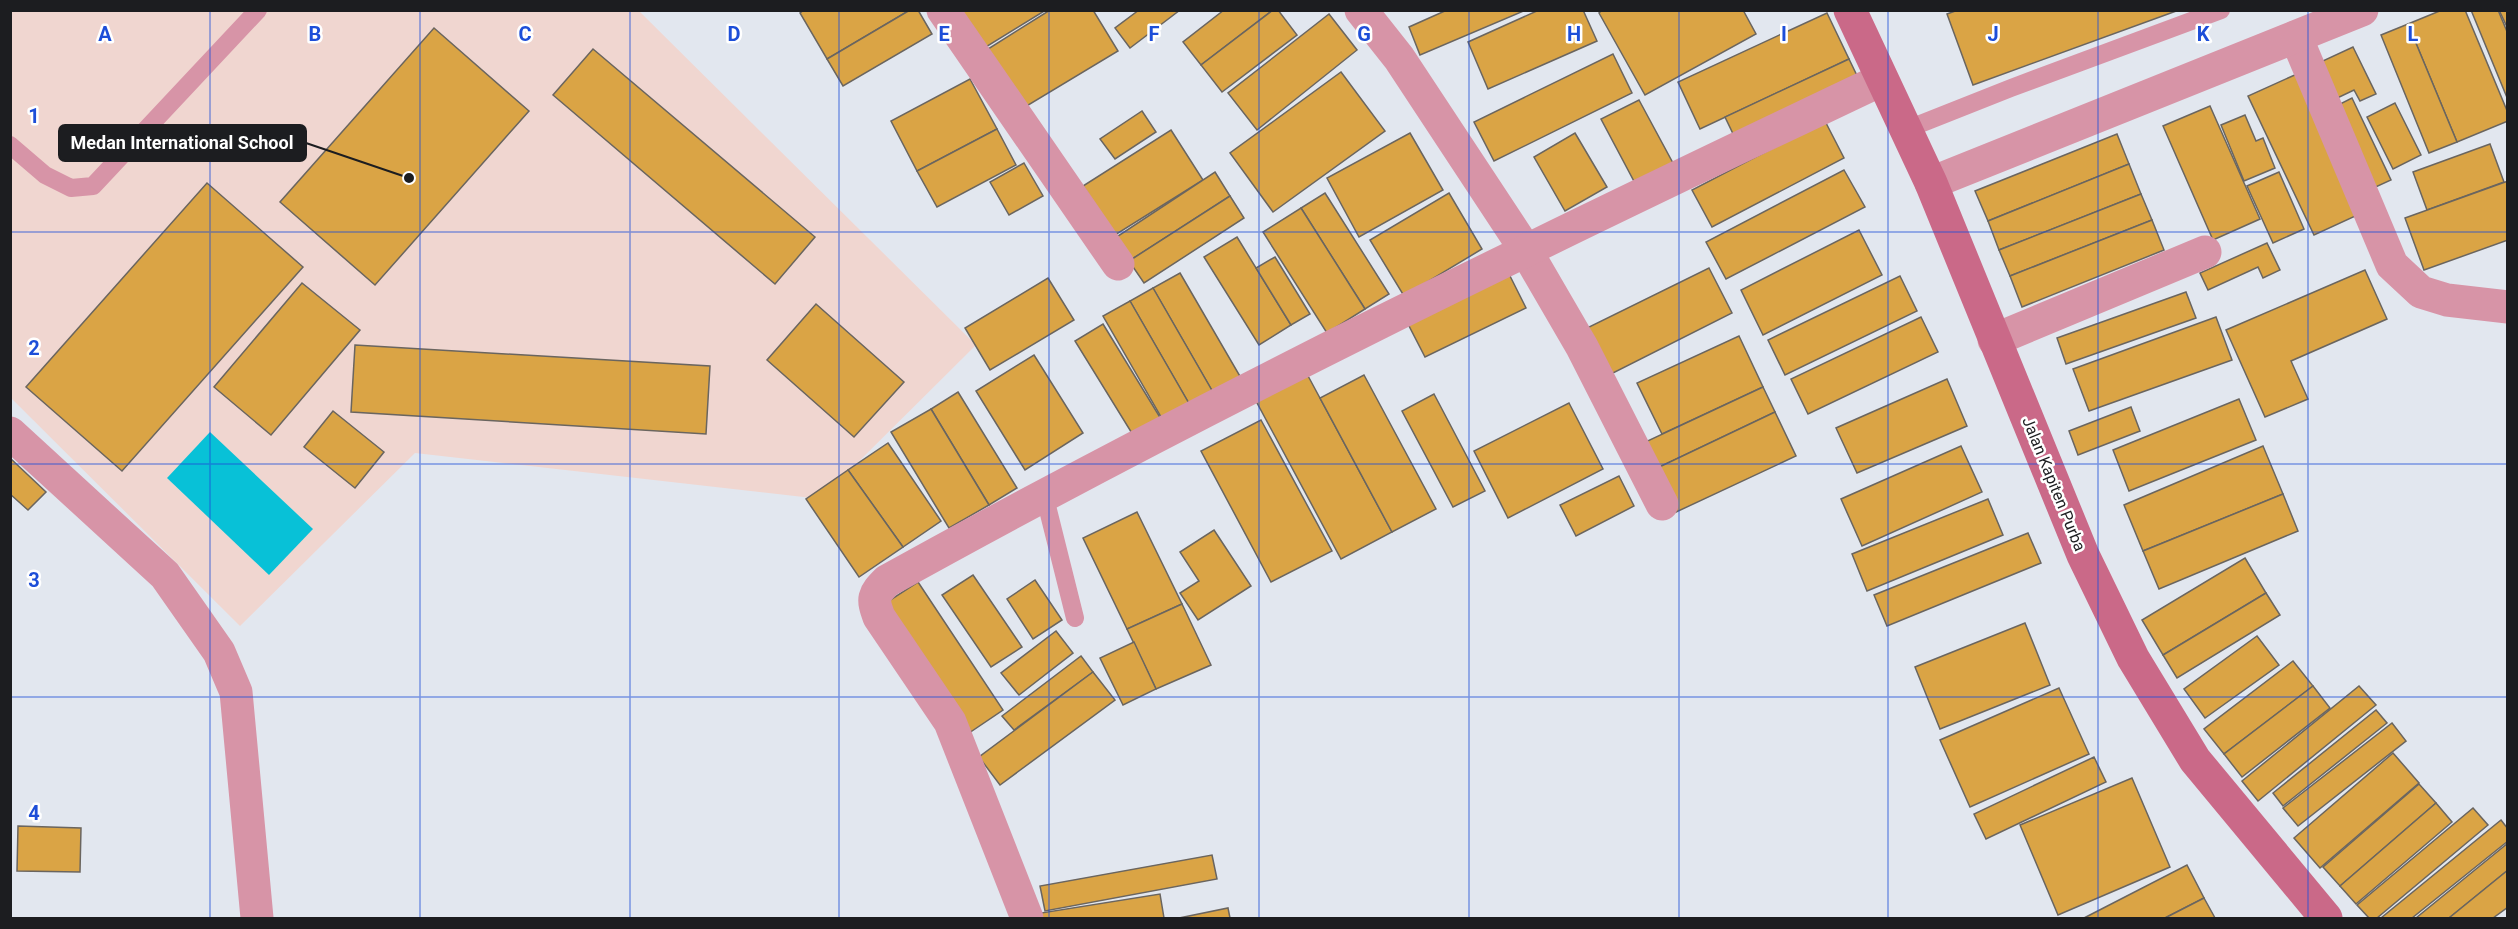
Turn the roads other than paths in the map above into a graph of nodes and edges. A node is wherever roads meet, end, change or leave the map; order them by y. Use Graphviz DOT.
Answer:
graph roads {
  1 [pos="258,10"];
  2 [pos="943,10"];
  3 [pos="1361,10"];
  4 [pos="1850,10"];
  5 [pos="2221,10"];
  6 [pos="2362,10"];
  7 [pos="2310,25"];
  8 [pos="1881,80"];
  9 [pos="1905,130"];
  10 [pos="10,145"];
  11 [pos="1930,183"];
  12 [pos="1525,249"];
  13 [pos="2205,252"];
  14 [pos="1118,264"];
  15 [pos="2508,307"];
  16 [pos="1995,340"];
  17 [pos="10,433"];
  18 [pos="1044,494"];
  19 [pos="1662,504"];
  20 [pos="1075,618"];
  21 [pos="257,918"];
  22 [pos="1027,918"];
  23 [pos="2326,918"];
  1 -- 10 [label="lane"];
  2 -- 14 [label="street"];
  3 -- 12 [label="street"];
  4 -- 8 [label="street, Jalan Kapiten Purba"];
  5 -- 9 [label="lane"];
  6 -- 7 [label="street"];
  7 -- 11 [label="street"];
  7 -- 15 [label="street"];
  8 -- 9 [label="street, Jalan Kapiten Purba"];
  8 -- 12 [label="street"];
  9 -- 11 [label="street, Jalan Kapiten Purba"];
  11 -- 16 [label="street, Jalan Kapiten Purba"];
  12 -- 18 [label="street"];
  12 -- 19 [label="street"];
  13 -- 16 [label="street"];
  16 -- 23 [label="street, Jalan Kapiten Purba"];
  17 -- 21 [label="street"];
  18 -- 20 [label="lane"];
  18 -- 22 [label="street"];
}
